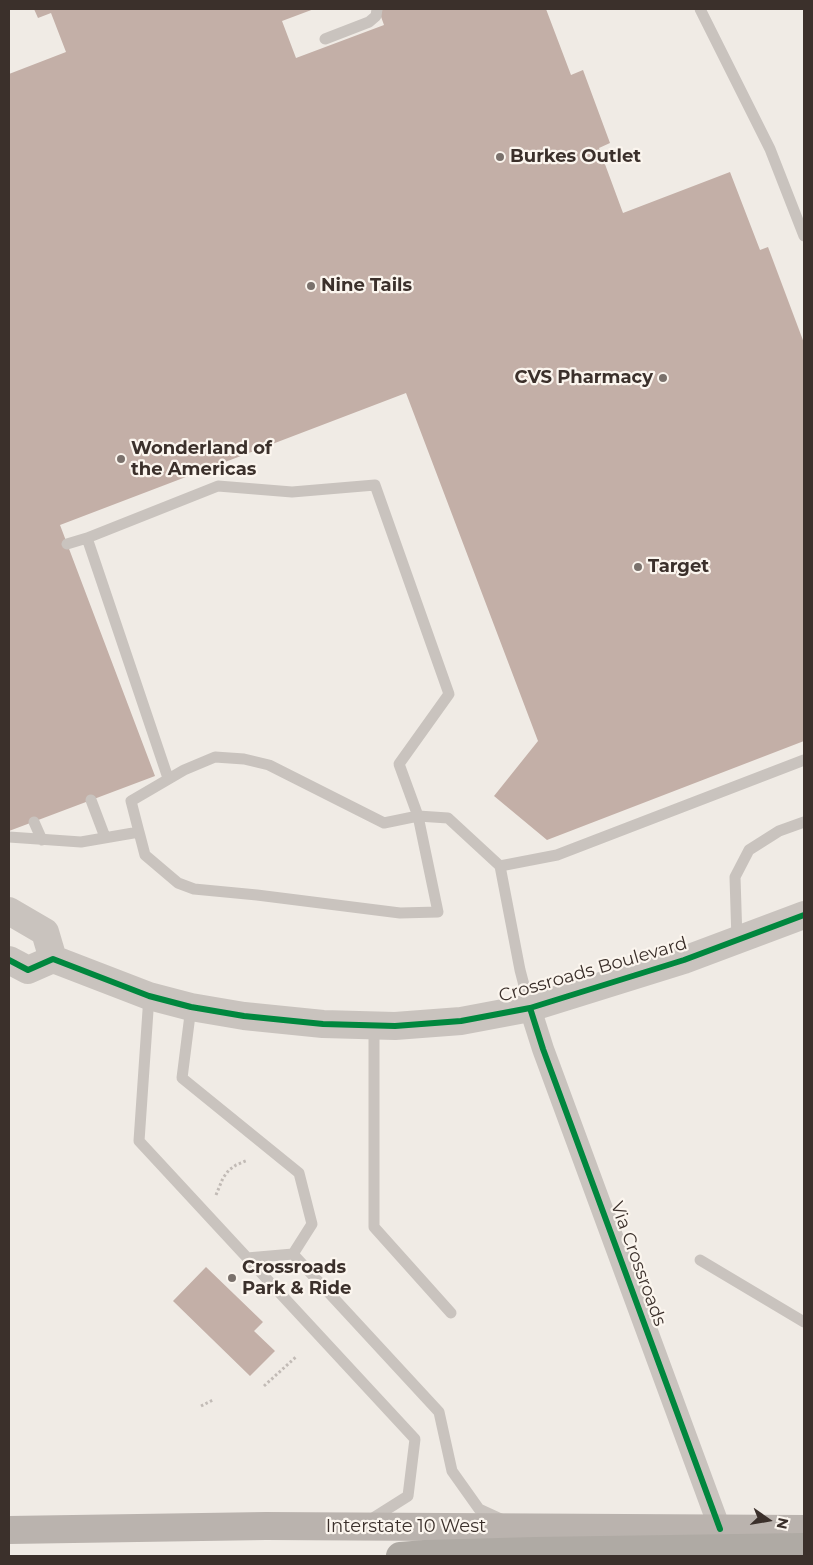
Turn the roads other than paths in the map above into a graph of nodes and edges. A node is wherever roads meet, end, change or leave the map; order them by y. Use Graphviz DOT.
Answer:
graph roads {
  1 [pos="377,9"];
  2 [pos="700,9"];
  3 [pos="325,39"];
  4 [pos="804,236"];
  5 [pos="87,538"];
  6 [pos="67,544"];
  7 [pos="804,760"];
  8 [pos="168,778"];
  9 [pos="91,800"];
  10 [pos="418,816"];
  11 [pos="34,822"];
  12 [pos="804,822"];
  13 [pos="139,832"];
  14 [pos="9,837"];
  15 [pos="105,837"];
  16 [pos="42,840"];
  17 [pos="500,866"];
  18 [pos="9,911"];
  19 [pos="804,915"];
  20 [pos="737,940"];
  21 [pos="53,959"];
  22 [pos="9,960"];
  23 [pos="149,996"];
  24 [pos="191,1007"];
  25 [pos="530,1008"];
  26 [pos="374,1026"];
  27 [pos="293,1254"];
  28 [pos="247,1258"];
  29 [pos="700,1260"];
  30 [pos="451,1313"];
  31 [pos="804,1322"];
  32 [pos="359,1527"];
  33 [pos="517,1527"];
  34 [pos="9,1530"];
  35 [pos="720,1530"];
  36 [pos="802,1542"];
  37 [pos="400,1556"];
  1 -- 3 [label="lane"];
  2 -- 4 [label="lane"];
  5 -- 6 [label="lane"];
  5 -- 8 [label="lane"];
  5 -- 10 [label="lane"];
  7 -- 17 [label="lane"];
  8 -- 10 [label="lane"];
  8 -- 13 [label="lane"];
  9 -- 15 [label="lane"];
  10 -- 13 [label="lane"];
  10 -- 17 [label="lane"];
  11 -- 16 [label="lane"];
  12 -- 20 [label="lane"];
  13 -- 15 [label="lane"];
  14 -- 16 [label="lane"];
  15 -- 16 [label="lane"];
  17 -- 25 [label="lane"];
  18 -- 21 [label="street"];
  19 -- 20 [label="street, Crossroads Boulevard"];
  20 -- 25 [label="street, Crossroads Boulevard"];
  21 -- 22 [label="street"];
  21 -- 23 [label="street, Crossroads Boulevard"];
  23 -- 24 [label="street, Crossroads Boulevard"];
  23 -- 28 [label="lane"];
  24 -- 26 [label="street, Crossroads Boulevard"];
  24 -- 27 [label="lane"];
  25 -- 26 [label="street, Crossroads Boulevard"];
  25 -- 35 [label="street, Via Crossroads"];
  26 -- 30 [label="lane"];
  27 -- 28 [label="lane"];
  27 -- 33 [label="lane"];
  28 -- 32 [label="lane"];
  29 -- 31 [label="lane"];
  32 -- 33 [label="main road, Interstate 10 West"];
  32 -- 34 [label="main road, Interstate 10 West"];
  33 -- 35 [label="main road, Interstate 10 West"];
  35 -- 36 [label="main road, Interstate 10 West"];
  36 -- 37 [label="highway"];
}
